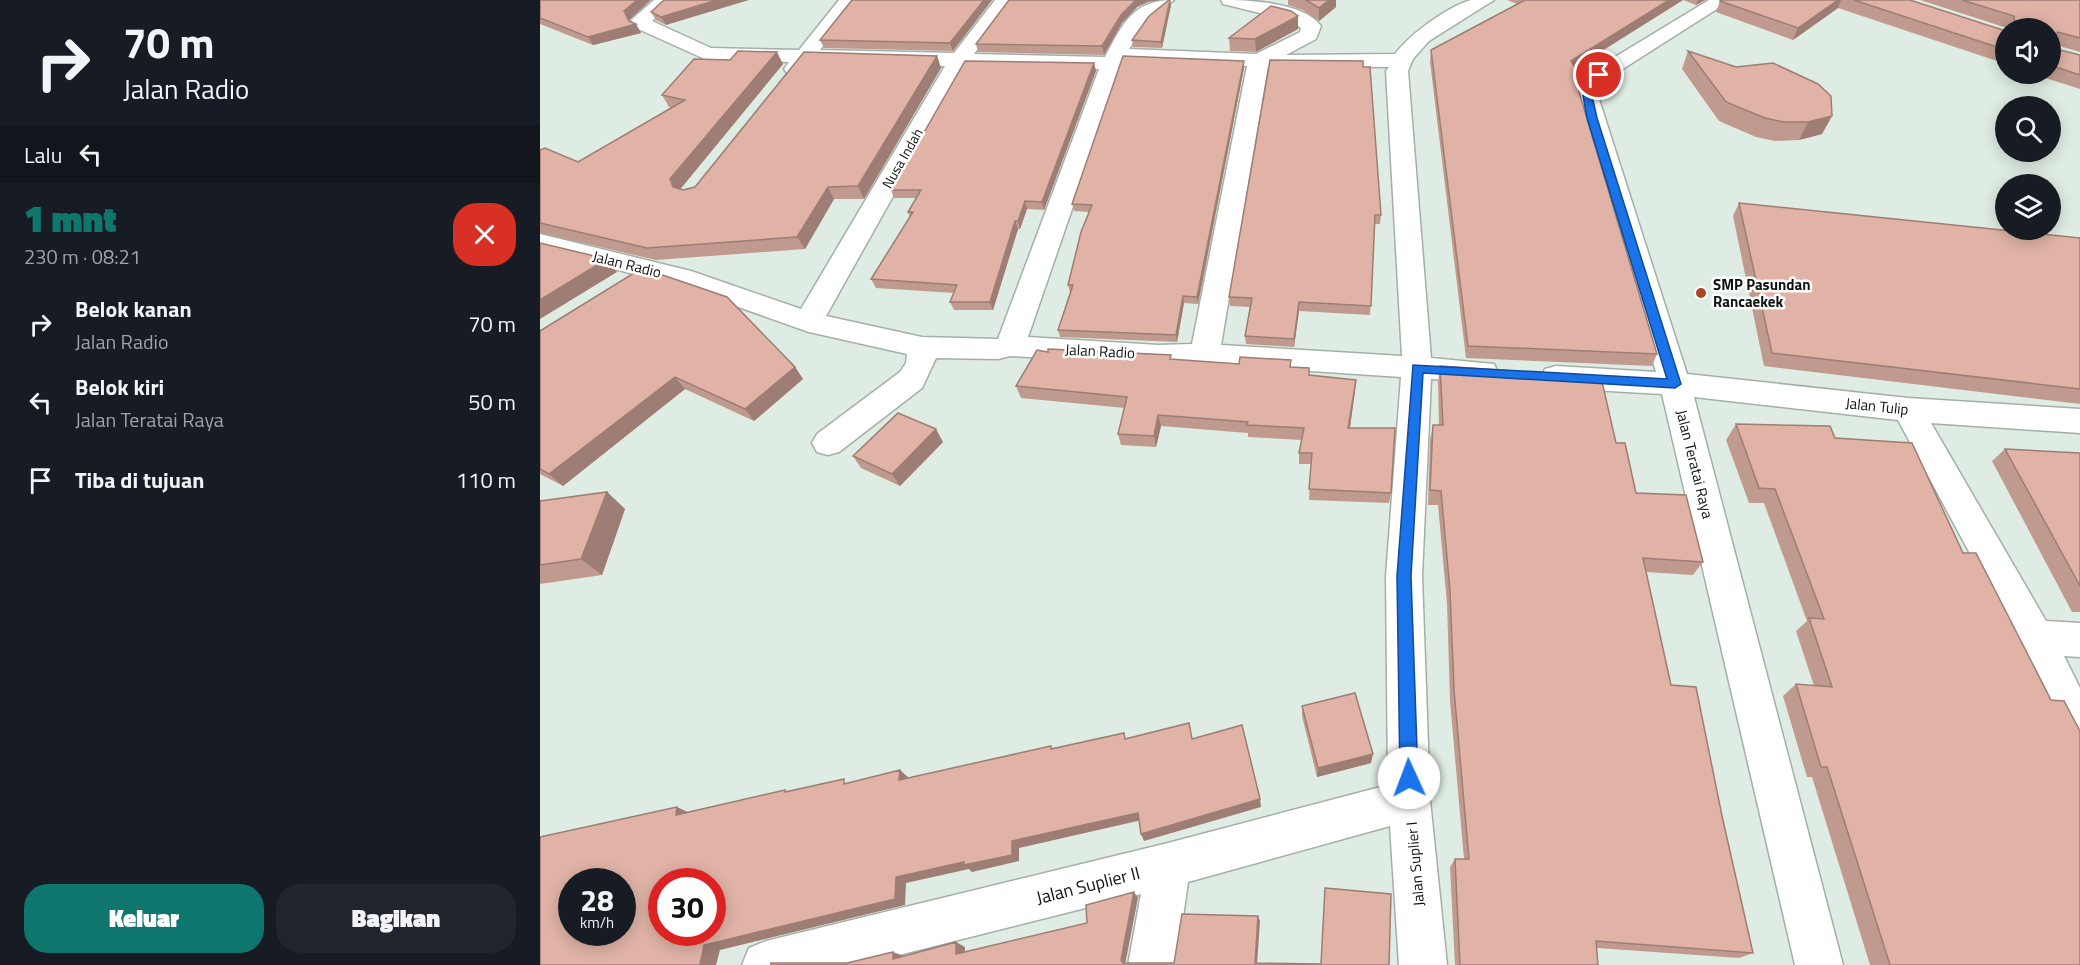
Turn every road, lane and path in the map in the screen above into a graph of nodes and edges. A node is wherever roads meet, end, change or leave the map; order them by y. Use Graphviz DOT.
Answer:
graph roads {
  1 [pos="666,0"];
  2 [pos="849,0"];
  3 [pos="1005,0"];
  4 [pos="1165,0"];
  5 [pos="1230,0"];
  6 [pos="1485,0"];
  7 [pos="1705,4"];
  8 [pos="804,57"];
  9 [pos="1115,58"];
  10 [pos="959,60"];
  11 [pos="1259,60"];
  12 [pos="1401,60"];
  13 [pos="781,84"];
  14 [pos="540,242"];
  15 [pos="646,269"];
  16 [pos="617,287"];
  17 [pos="808,322"];
  18 [pos="1010,346"];
  19 [pos="922,347"];
  20 [pos="1205,354"];
  21 [pos="1417,368"];
  22 [pos="1675,384"];
  23 [pos="1908,410"];
  24 [pos="2080,421"];
  25 [pos="828,443"];
  26 [pos="2035,638"];
  27 [pos="2080,640"];
  28 [pos="2080,729"];
  29 [pos="1409,800"];
  30 [pos="1168,865"];
  31 [pos="766,965"];
  32 [pos="1152,965"];
  33 [pos="1423,965"];
  34 [pos="1819,965"];
  1 -- 8 [label="street"];
  2 -- 8 [label="street"];
  3 -- 10 [label="street, Nusa Indah"];
  4 -- 9 [label="street"];
  5 -- 11 [label="street"];
  6 -- 12 [label="street"];
  7 -- 22 [label="street, Jalan Teratai Raya"];
  8 -- 10 [label="street"];
  8 -- 13 [label="street"];
  9 -- 10 [label="street"];
  9 -- 11 [label="street"];
  9 -- 18 [label="street"];
  10 -- 17 [label="street, Nusa Indah"];
  11 -- 12 [label="street"];
  11 -- 20 [label="street"];
  12 -- 21 [label="street, Jalan Suplier I"];
  14 -- 15 [label="street, Jalan Radio"];
  15 -- 16 [label="street"];
  15 -- 17 [label="street, Jalan Radio"];
  17 -- 19 [label="street, Jalan Radio"];
  18 -- 19 [label="street, Jalan Radio"];
  18 -- 20 [label="street, Jalan Radio"];
  19 -- 25 [label="street"];
  20 -- 21 [label="street, Jalan Radio"];
  21 -- 22 [label="street, Jalan Radio"];
  21 -- 29 [label="street, Jalan Suplier I"];
  22 -- 23 [label="street, Jalan Tulip"];
  22 -- 34 [label="street, Jalan Teratai Raya"];
  23 -- 24 [label="street, Jalan Tulip"];
  23 -- 26 [label="street"];
  26 -- 27 [label="street"];
  26 -- 28 [label="street"];
  29 -- 30 [label="street, Jalan Suplier II"];
  29 -- 33 [label="street, Jalan Suplier I"];
  30 -- 31 [label="street, Jalan Suplier II"];
  30 -- 32 [label="street"];
}
